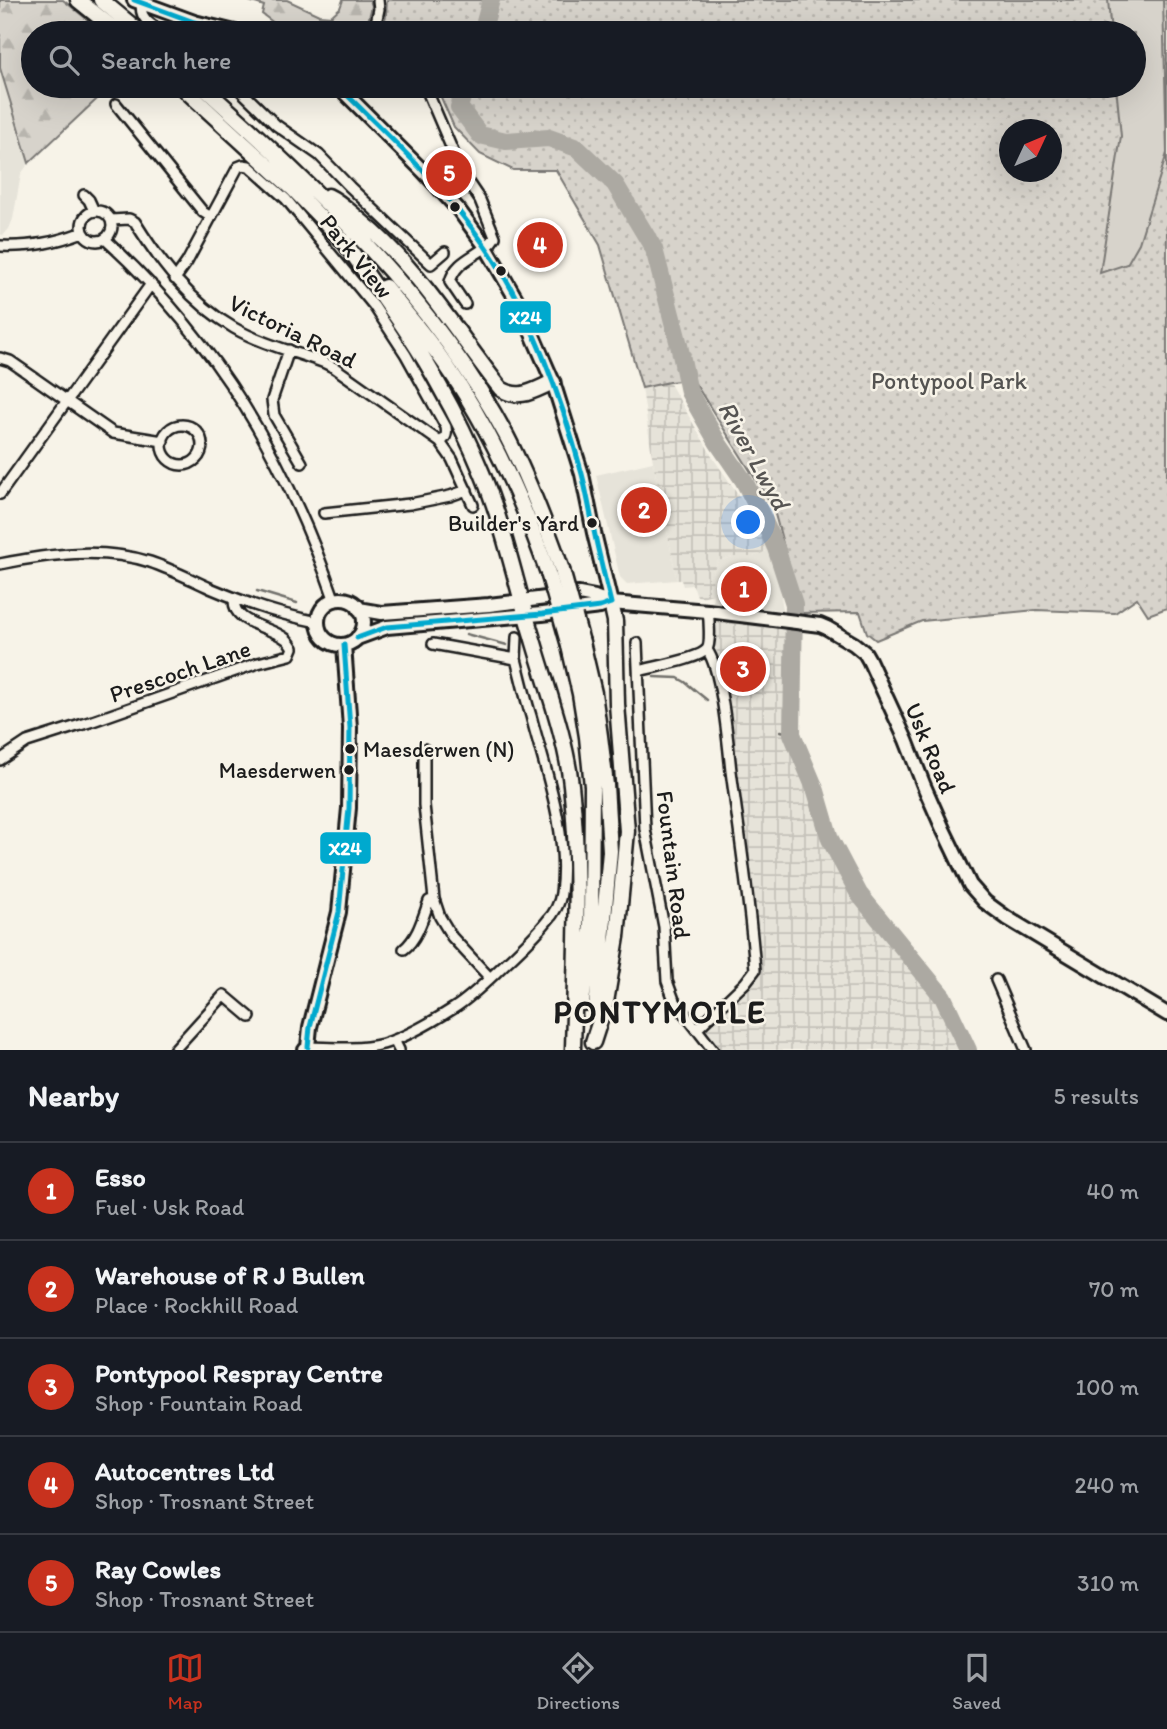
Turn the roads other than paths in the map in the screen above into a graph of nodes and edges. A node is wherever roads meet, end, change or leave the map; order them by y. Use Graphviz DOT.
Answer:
graph roads {
  1 [pos="78,0"];
  2 [pos="101,0"];
  3 [pos="378,0"];
  4 [pos="138,2"];
  5 [pos="104,21"];
  6 [pos="126,21"];
  7 [pos="147,21"];
  8 [pos="191,21"];
  9 [pos="376,21"];
  10 [pos="194,98"];
  11 [pos="215,98"];
  12 [pos="248,98"];
  13 [pos="350,98"];
  14 [pos="430,98"];
  15 [pos="116,104"];
  16 [pos="311,187"];
  17 [pos="83,195"];
  18 [pos="94,211"];
  19 [pos="211,217"];
  20 [pos="111,220"];
  21 [pos="83,232"];
  22 [pos="106,240"];
  23 [pos="344,241"];
  24 [pos="0,246"];
  25 [pos="486,247"];
  26 [pos="445,252"];
  27 [pos="176,279"];
  28 [pos="151,284"];
  29 [pos="465,304"];
  30 [pos="289,350"];
  31 [pos="0,358"];
  32 [pos="553,382"];
  33 [pos="67,401"];
  34 [pos="163,441"];
  35 [pos="440,442"];
  36 [pos="302,463"];
  37 [pos="467,490"];
  38 [pos="0,494"];
  39 [pos="473,505"];
  40 [pos="324,513"];
  41 [pos="0,565"];
  42 [pos="556,573"];
  43 [pos="234,598"];
  44 [pos="335,601"];
  45 [pos="611,603"];
  46 [pos="524,608"];
  47 [pos="359,609"];
  48 [pos="708,611"];
  49 [pos="318,622"];
  50 [pos="517,637"];
  51 [pos="358,638"];
  52 [pos="637,643"];
  53 [pos="433,644"];
  54 [pos="576,644"];
  55 [pos="344,645"];
  56 [pos="707,650"];
  57 [pos="516,659"];
  58 [pos="639,671"];
  59 [pos="424,749"];
  60 [pos="0,760"];
  61 [pos="434,899"];
  62 [pos="404,949"];
  63 [pos="490,978"];
  64 [pos="996,980"];
  65 [pos="1167,1014"];
  66 [pos="250,1017"];
  67 [pos="697,1030"];
  68 [pos="394,1040"];
  69 [pos="592,1046"];
  70 [pos="307,1048"];
  71 [pos="174,1050"];
  72 [pos="400,1050"];
  73 [pos="575,1050"];
  74 [pos="713,1050"];
  75 [pos="1026,1050"];
  1 -- 5 [label="main road"];
  2 -- 6 [label="main road"];
  3 -- 9 [label="street"];
  4 -- 7 [label="street"];
  4 -- 8 [label="street"];
  10 -- 23 [label="main road"];
  11 -- 16 [label="main road"];
  12 -- 26 [label="street"];
  13 -- 25 [label="street"];
  14 -- 25 [label="street"];
  15 -- 19 [label="street"];
  16 -- 32 [label="main road"];
  16 -- 42 [label="main road"];
  17 -- 18 [label="street"];
  18 -- 20 [label="street"];
  18 -- 21 [label="street"];
  19 -- 27 [label="street, Park View"];
  19 -- 35 [label="street, Park View"];
  20 -- 22 [label="street"];
  20 -- 27 [label="street, Victoria Road"];
  21 -- 22 [label="street"];
  21 -- 24 [label="street"];
  22 -- 28 [label="street"];
  23 -- 42 [label="main road"];
  23 -- 46 [label="main road"];
  25 -- 29 [label="street"];
  25 -- 32 [label="street"];
  27 -- 30 [label="street, Victoria Road"];
  28 -- 33 [label="street"];
  28 -- 44 [label="street"];
  30 -- 35 [label="street, Victoria Road"];
  30 -- 36 [label="street"];
  31 -- 33 [label="street"];
  32 -- 45 [label="street"];
  33 -- 34 [label="street"];
  33 -- 38 [label="street"];
  34 -- 34 [label="street"];
  35 -- 37 [label="street, Park View"];
  37 -- 39 [label="street, Park View"];
  37 -- 40 [label="street"];
  41 -- 43 [label="street"];
  42 -- 54 [label="main road, bridge"];
  43 -- 49 [label="street"];
  43 -- 60 [label="street, Prescoch Lane"];
  44 -- 47 [label="street"];
  44 -- 49 [label="street"];
  45 -- 46 [label="street, Usk Road"];
  45 -- 48 [label="street, Usk Road"];
  45 -- 69 [label="main road"];
  46 -- 47 [label="street"];
  46 -- 51 [label="street"];
  46 -- 73 [label="main road"];
  47 -- 51 [label="street"];
  48 -- 56 [label="street"];
  48 -- 65 [label="street, Usk Road"];
  49 -- 55 [label="street"];
  50 -- 57 [label="street"];
  51 -- 55 [label="street"];
  52 -- 58 [label="street, Fountain Road"];
  53 -- 57 [label="street"];
  54 -- 69 [label="main road"];
  54 -- 73 [label="main road"];
  55 -- 70 [label="street"];
  56 -- 58 [label="street"];
  56 -- 67 [label="street"];
  57 -- 63 [label="street"];
  58 -- 67 [label="street, Fountain Road"];
  59 -- 61 [label="street"];
  61 -- 62 [label="street"];
  61 -- 63 [label="street"];
  63 -- 68 [label="street"];
  64 -- 75 [label="street"];
  66 -- 71 [label="street"];
  67 -- 74 [label="street, Fountain Road"];
  68 -- 70 [label="street"];
  68 -- 72 [label="street"];
}
